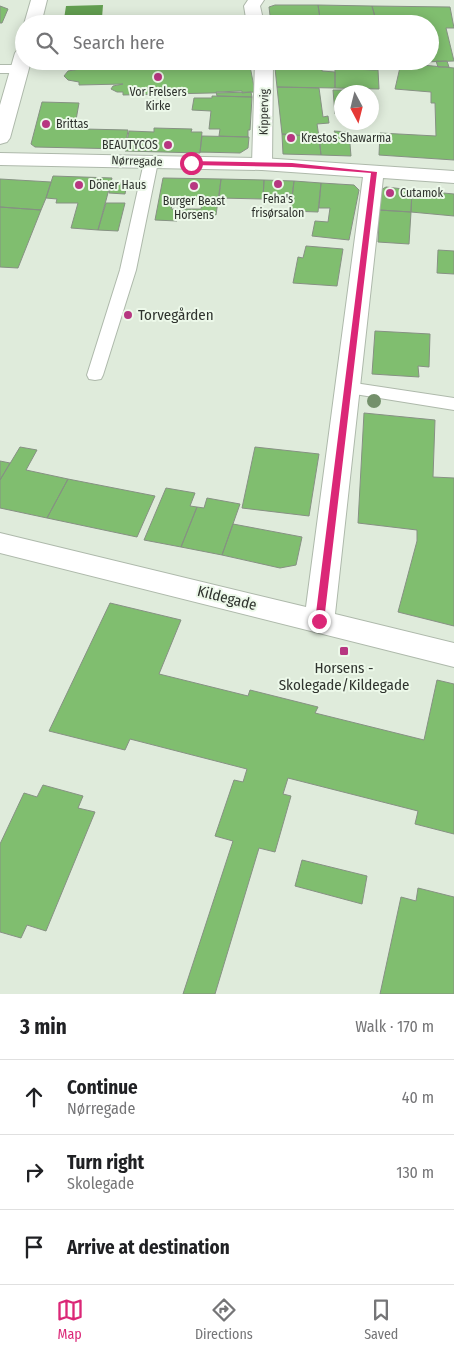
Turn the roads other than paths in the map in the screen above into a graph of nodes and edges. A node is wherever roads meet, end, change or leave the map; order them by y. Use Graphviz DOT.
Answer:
graph roads {
  1 [pos="39,0"];
  2 [pos="256,0"];
  3 [pos="35,15"];
  4 [pos="254,15"];
  5 [pos="15,64"];
  6 [pos="0,69"];
  7 [pos="19,70"];
  8 [pos="264,70"];
  9 [pos="0,138"];
  10 [pos="0,159"];
  11 [pos="151,162"];
  12 [pos="262,164"];
  13 [pos="374,172"];
  14 [pos="454,177"];
  15 [pos="95,375"];
  16 [pos="348,388"];
  17 [pos="454,404"];
  18 [pos="0,543"];
  19 [pos="319,621"];
  20 [pos="454,655"];
  1 -- 3 [label="street"];
  2 -- 4 [label="street"];
  5 -- 6 [label="lane"];
  7 -- 9 [label="street"];
  8 -- 12 [label="street, Kippervig"];
  10 -- 11 [label="street, Nørregade"];
  11 -- 12 [label="street, Nørregade"];
  11 -- 15 [label="lane"];
  12 -- 13 [label="street, Nørregade"];
  13 -- 14 [label="street, Nørregade"];
  13 -- 16 [label="street"];
  16 -- 17 [label="lane"];
  16 -- 19 [label="street"];
  18 -- 19 [label="street, Kildegade"];
  19 -- 20 [label="street, Kildegade"];
}
